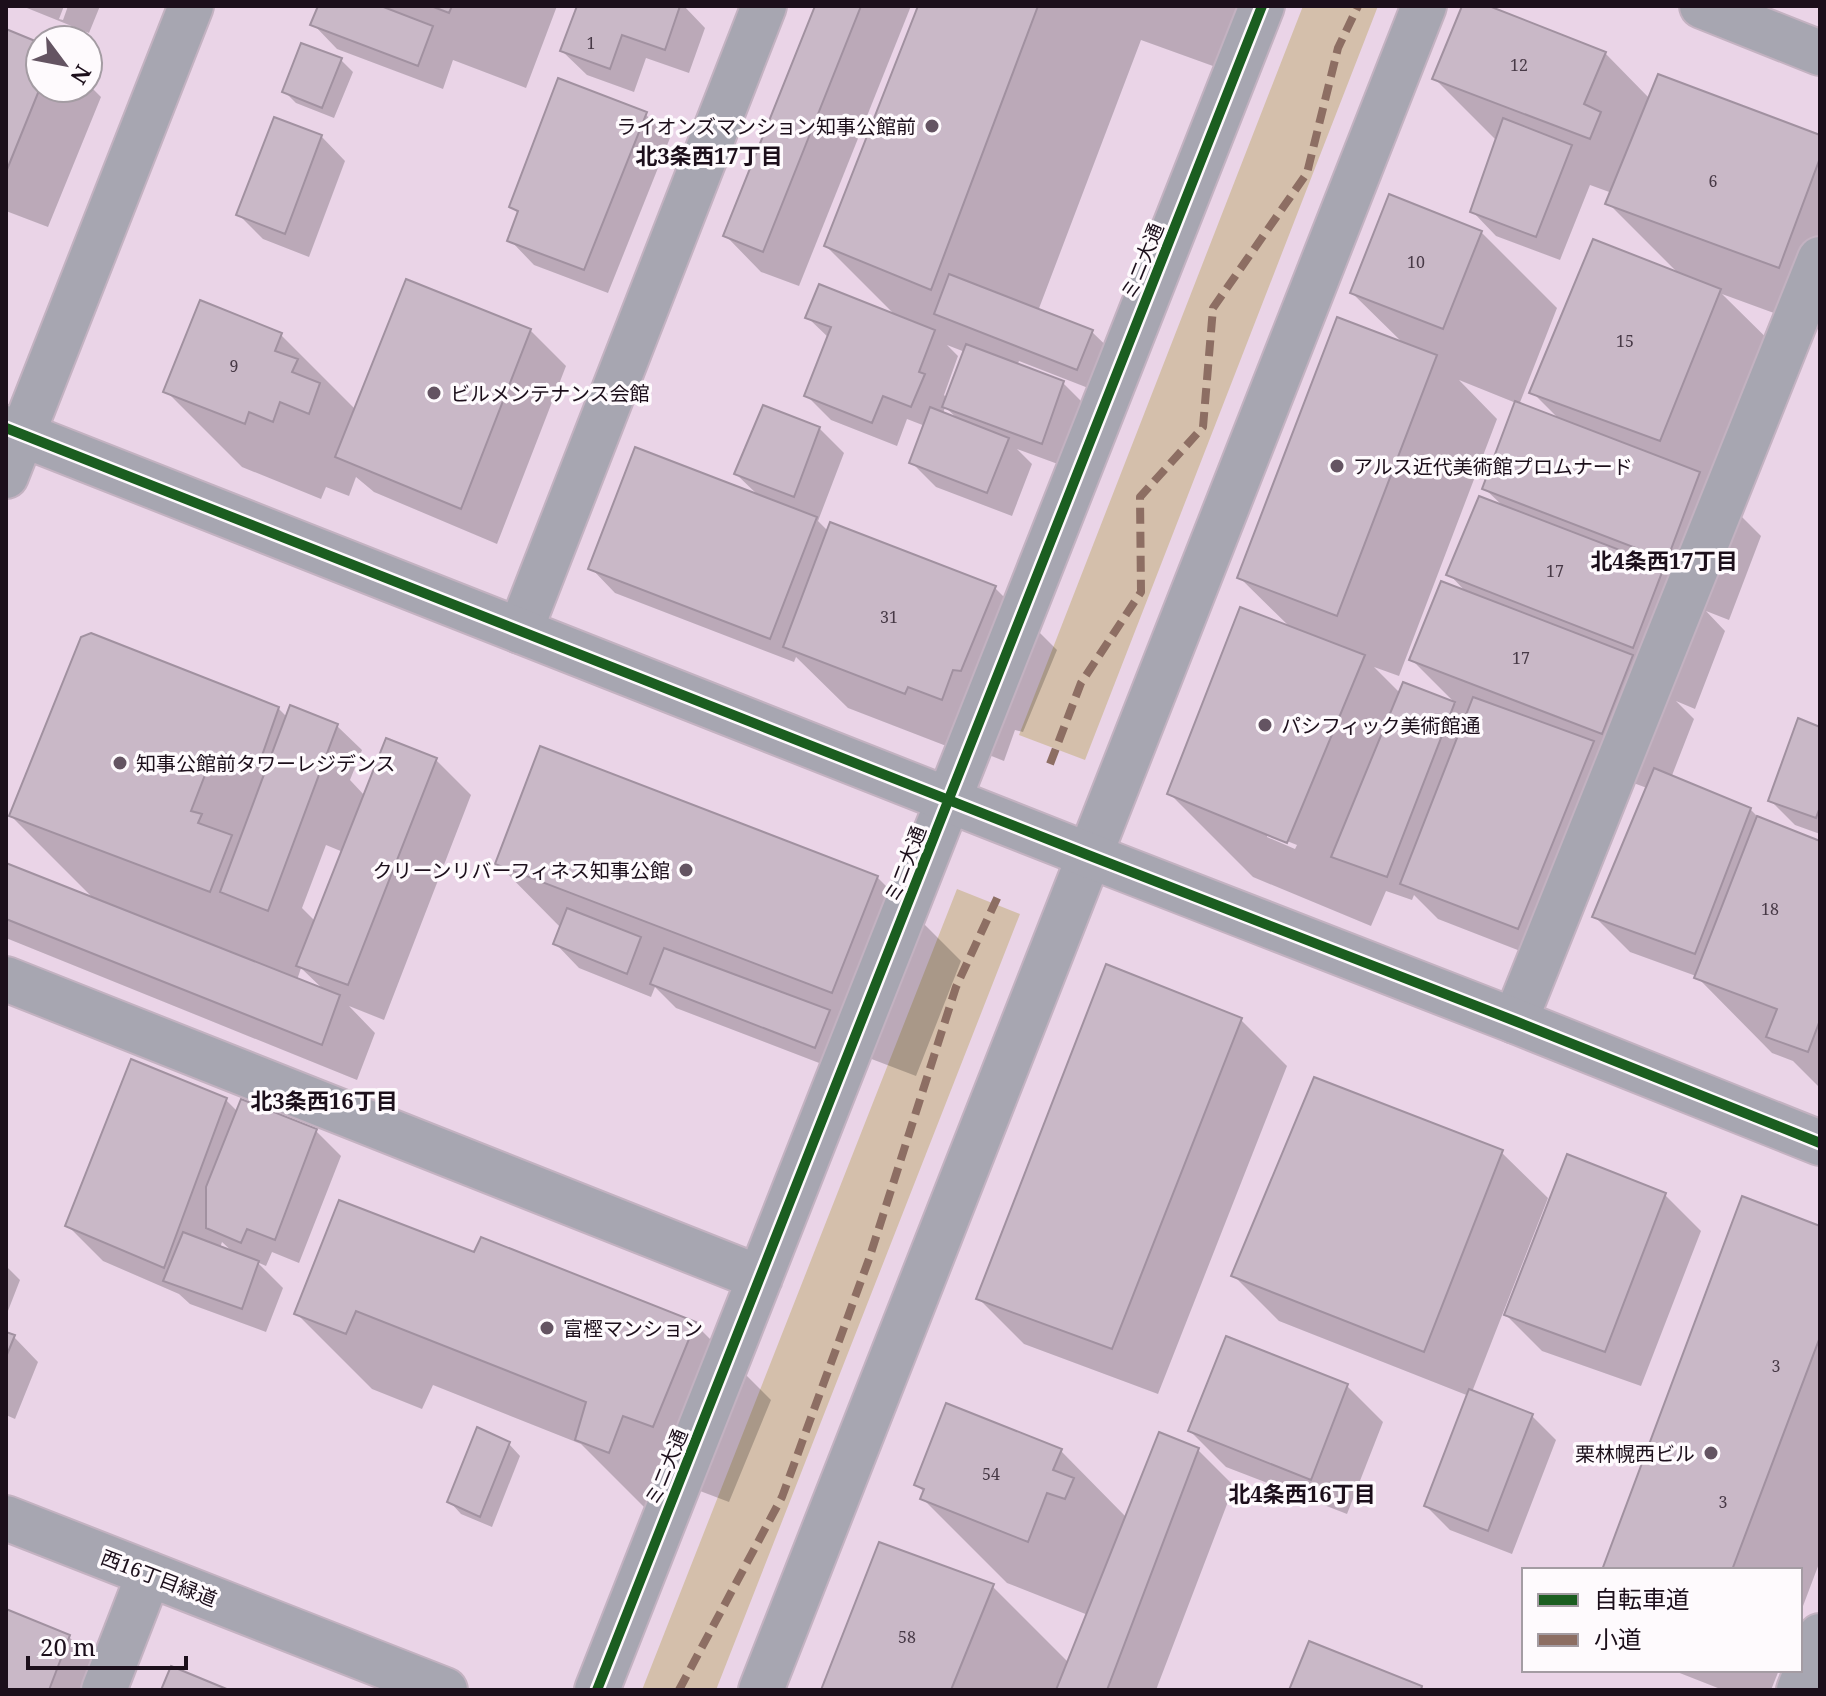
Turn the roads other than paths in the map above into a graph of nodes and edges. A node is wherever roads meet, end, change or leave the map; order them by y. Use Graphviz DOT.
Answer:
graph roads {
  1 [pos="191,6"];
  2 [pos="764,6"];
  3 [pos="1262,6"];
  4 [pos="1424,6"];
  5 [pos="1702,6"];
  6 [pos="1820,53"];
  7 [pos="1820,259"];
  8 [pos="14,432"];
  9 [pos="6,476"];
  10 [pos="520,631"];
  11 [pos="949,800"];
  12 [pos="1088,855"];
  13 [pos="6,979"];
  14 [pos="1515,1021"];
  15 [pos="1820,1143"];
  16 [pos="760,1278"];
  17 [pos="6,1518"];
  18 [pos="149,1574"];
  19 [pos="1820,1636"];
  20 [pos="104,1690"];
  21 [pos="445,1690"];
  22 [pos="597,1690"];
  23 [pos="761,1690"];
  24 [pos="1799,1690"];
  1 -- 8 [label="street"];
  2 -- 10 [label="street"];
  3 -- 11 [label="street, ミニ大通"];
  4 -- 12 [label="street"];
  5 -- 6 [label="street"];
  7 -- 14 [label="street"];
  8 -- 9 [label="street"];
  8 -- 10 [label="street"];
  10 -- 11 [label="street"];
  11 -- 12 [label="street"];
  11 -- 16 [label="street, ミニ大通"];
  12 -- 14 [label="street"];
  12 -- 23 [label="street"];
  13 -- 16 [label="street"];
  14 -- 15 [label="street"];
  16 -- 22 [label="street, ミニ大通"];
  17 -- 18 [label="street, 西16丁目緑道"];
  18 -- 20 [label="street"];
  18 -- 21 [label="street, 西16丁目緑道"];
  19 -- 24 [label="street"];
}
